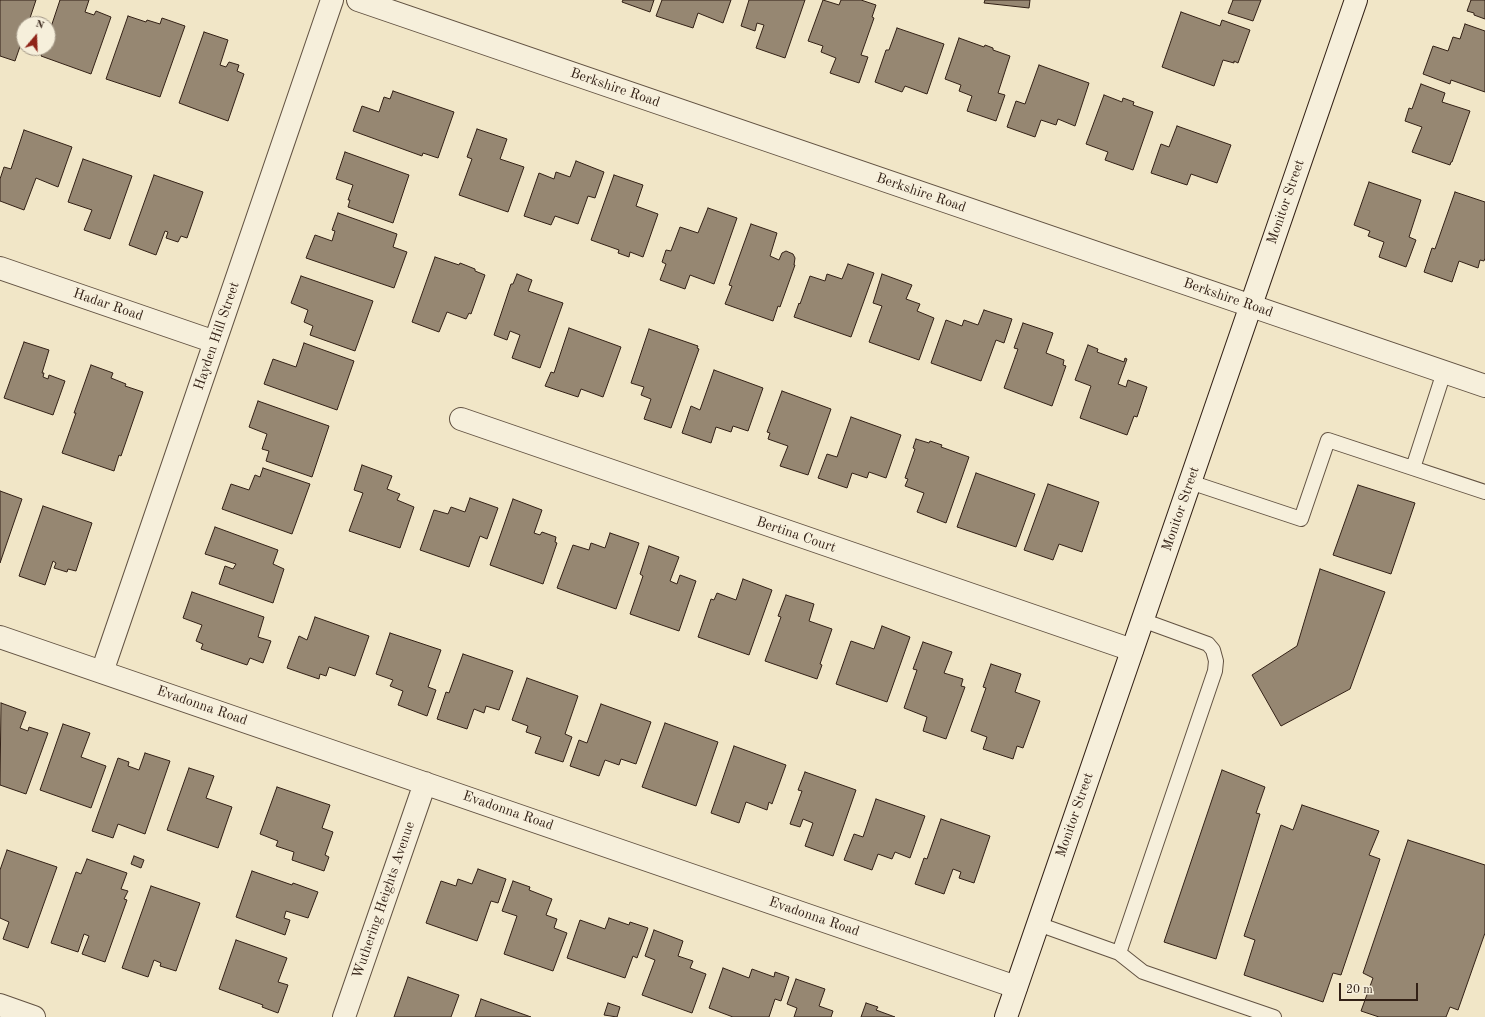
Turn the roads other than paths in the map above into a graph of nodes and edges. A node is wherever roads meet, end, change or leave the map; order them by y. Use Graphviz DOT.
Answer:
graph roads {
  1 [pos="332,0"];
  2 [pos="358,0"];
  3 [pos="1356,0"];
  4 [pos="0,268"];
  5 [pos="1250,306"];
  6 [pos="215,342"];
  7 [pos="1444,372"];
  8 [pos="1485,386"];
  9 [pos="461,419"];
  10 [pos="1413,468"];
  11 [pos="1190,482"];
  12 [pos="1485,492"];
  13 [pos="1142,620"];
  14 [pos="0,637"];
  15 [pos="1132,650"];
  16 [pos="102,672"];
  17 [pos="425,783"];
  18 [pos="1038,924"];
  19 [pos="1119,953"];
  20 [pos="1016,987"];
  21 [pos="0,1005"];
  22 [pos="34,1017"];
  23 [pos="344,1017"];
  24 [pos="1006,1017"];
  25 [pos="1274,1017"];
  1 -- 6 [label="street, Hayden Hill Street"];
  2 -- 5 [label="street, Berkshire Road"];
  3 -- 5 [label="street, Monitor Street"];
  4 -- 6 [label="street, Hadar Road"];
  5 -- 7 [label="street, Berkshire Road"];
  5 -- 11 [label="street, Monitor Street"];
  6 -- 16 [label="street, Hayden Hill Street"];
  7 -- 8 [label="street, Berkshire Road"];
  7 -- 10 [label="lane"];
  9 -- 15 [label="street, Bertina Court"];
  10 -- 11 [label="lane"];
  10 -- 12 [label="lane"];
  11 -- 13 [label="street, Monitor Street"];
  13 -- 15 [label="street, Monitor Street"];
  13 -- 19 [label="lane"];
  14 -- 16 [label="street, Evadonna Road"];
  15 -- 18 [label="street, Monitor Street"];
  16 -- 17 [label="street, Evadonna Road"];
  17 -- 20 [label="street, Evadonna Road"];
  17 -- 23 [label="street, Wuthering Heights Avenue"];
  18 -- 19 [label="lane"];
  18 -- 20 [label="street, Monitor Street"];
  19 -- 25 [label="lane"];
  20 -- 24 [label="street, Monitor Street"];
  21 -- 22 [label="street"];
}
